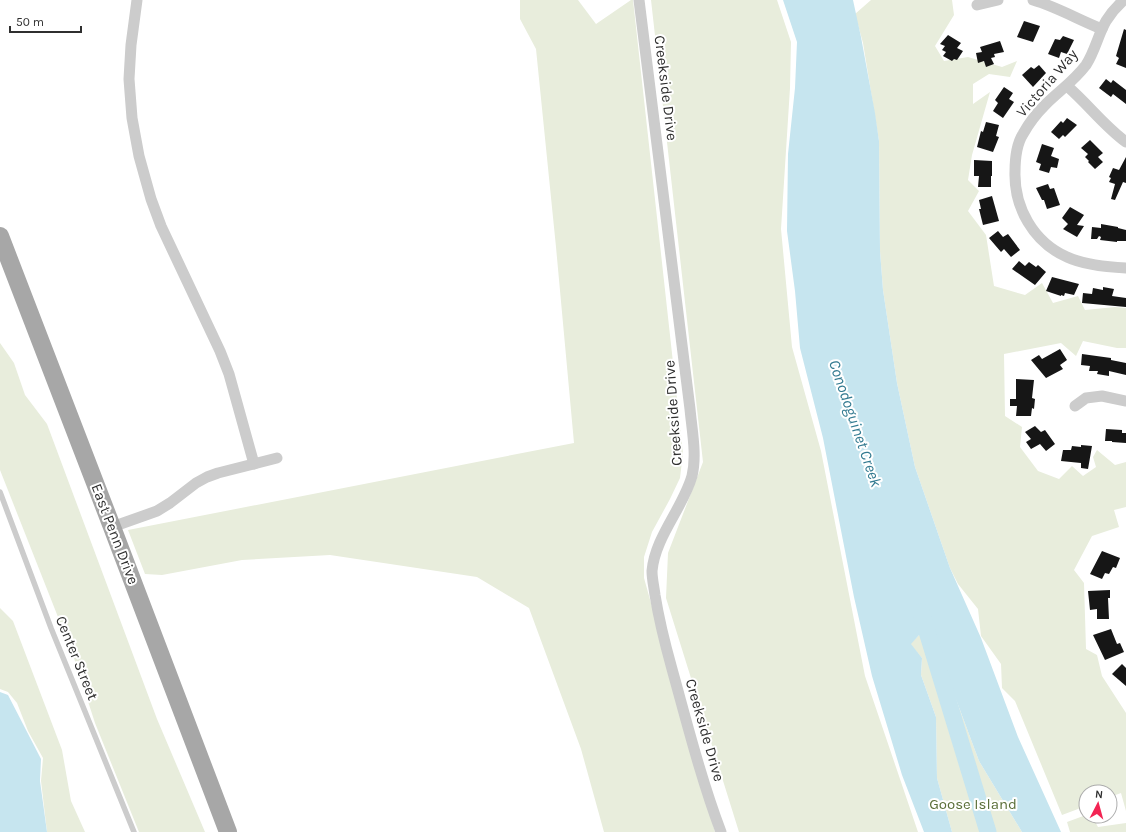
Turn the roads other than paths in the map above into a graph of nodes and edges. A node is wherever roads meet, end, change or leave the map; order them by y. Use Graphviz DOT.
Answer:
graph roads {
  1 [pos="137,0"];
  2 [pos="639,0"];
  3 [pos="998,0"];
  4 [pos="1033,0"];
  5 [pos="1124,0"];
  6 [pos="977,6"];
  7 [pos="1102,29"];
  8 [pos="1067,86"];
  9 [pos="1126,142"];
  10 [pos="0,236"];
  11 [pos="1126,268"];
  12 [pos="1126,401"];
  13 [pos="1075,406"];
  14 [pos="277,458"];
  15 [pos="254,464"];
  16 [pos="0,492"];
  17 [pos="112,527"];
  18 [pos="134,832"];
  19 [pos="228,832"];
  20 [pos="721,832"];
  1 -- 15 [label="street"];
  2 -- 20 [label="street, Creekside Drive"];
  3 -- 6 [label="street"];
  4 -- 7 [label="street"];
  5 -- 7 [label="street, Victoria Way"];
  7 -- 8 [label="street, Victoria Way"];
  8 -- 9 [label="street"];
  8 -- 11 [label="street, Victoria Way"];
  10 -- 17 [label="main road, East Penn Drive"];
  12 -- 13 [label="street"];
  14 -- 15 [label="street"];
  15 -- 17 [label="street"];
  16 -- 18 [label="lane, Center Street"];
  17 -- 19 [label="main road, East Penn Drive"];
}
